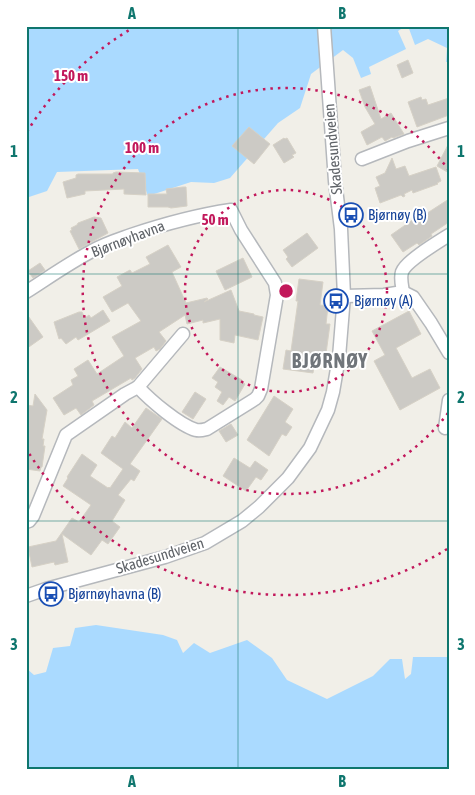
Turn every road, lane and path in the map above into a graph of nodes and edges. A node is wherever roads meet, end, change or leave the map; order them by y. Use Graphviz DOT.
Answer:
graph roads {
  1 [pos="324,26"];
  2 [pos="449,128"];
  3 [pos="362,159"];
  4 [pos="449,235"];
  5 [pos="26,292"];
  6 [pos="403,292"];
  7 [pos="344,296"];
  8 [pos="184,334"];
  9 [pos="449,353"];
  10 [pos="138,387"];
  11 [pos="449,400"];
  12 [pos="445,428"];
  13 [pos="26,522"];
  14 [pos="26,596"];
  1 -- 7 [label="street, Skadesundveien"];
  2 -- 3 [label="street"];
  4 -- 6 [label="street"];
  5 -- 10 [label="street, Bjørnøyhavna"];
  6 -- 7 [label="street"];
  6 -- 9 [label="street"];
  7 -- 14 [label="street, Skadesundveien"];
  8 -- 10 [label="street"];
  10 -- 13 [label="street"];
  11 -- 12 [label="street"];
}
